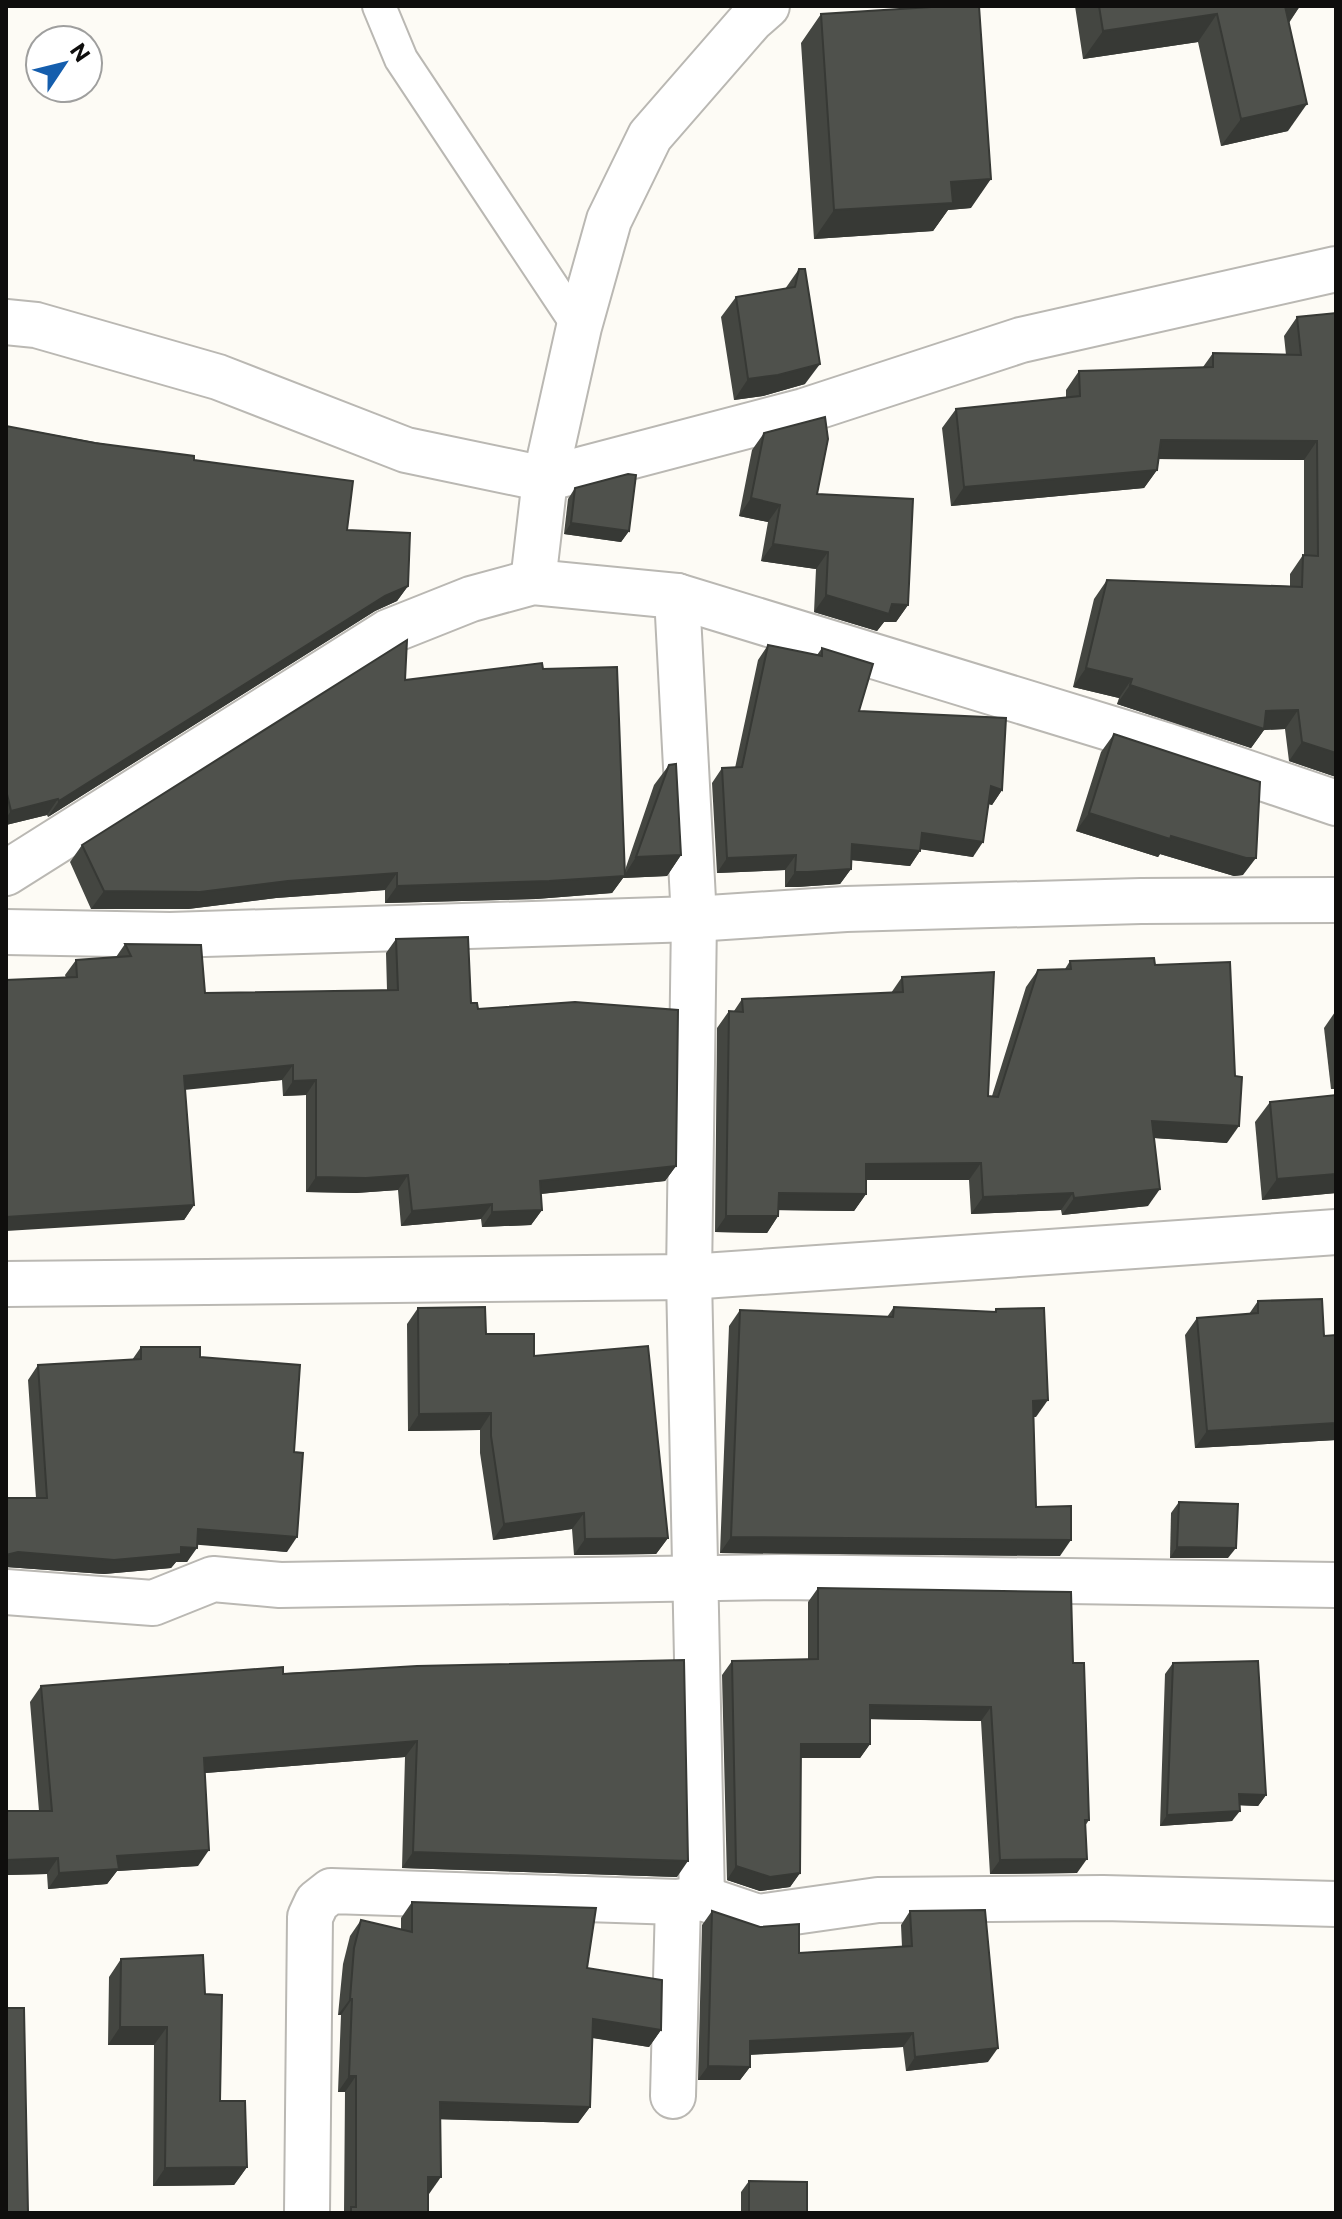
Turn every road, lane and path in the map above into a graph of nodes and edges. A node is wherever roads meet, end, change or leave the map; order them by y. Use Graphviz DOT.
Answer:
graph roads {
  1 [pos="379,6"];
  2 [pos="767,6"];
  3 [pos="1336,269"];
  4 [pos="6,322"];
  5 [pos="579,327"];
  6 [pos="545,479"];
  7 [pos="533,582"];
  8 [pos="677,596"];
  9 [pos="1336,803"];
  10 [pos="6,873"];
  11 [pos="1336,900"];
  12 [pos="694,919"];
  13 [pos="6,932"];
  14 [pos="1336,1232"];
  15 [pos="689,1277"];
  16 [pos="6,1284"];
  17 [pos="696,1578"];
  18 [pos="1336,1585"];
  19 [pos="6,1592"];
  20 [pos="690,1900"];
  21 [pos="1336,1904"];
  22 [pos="673,2096"];
  23 [pos="307,2213"];
  1 -- 5 [label="lane"];
  2 -- 5 [label="street"];
  3 -- 6 [label="street"];
  4 -- 6 [label="street"];
  5 -- 6 [label="street"];
  6 -- 7 [label="street"];
  7 -- 8 [label="street"];
  7 -- 10 [label="street"];
  8 -- 9 [label="street"];
  8 -- 12 [label="street"];
  11 -- 12 [label="street"];
  12 -- 13 [label="street"];
  12 -- 15 [label="street"];
  14 -- 15 [label="street"];
  15 -- 16 [label="street"];
  15 -- 17 [label="street"];
  17 -- 18 [label="street"];
  17 -- 19 [label="street"];
  17 -- 20 [label="street"];
  20 -- 21 [label="street"];
  20 -- 22 [label="street"];
  20 -- 23 [label="street"];
}
